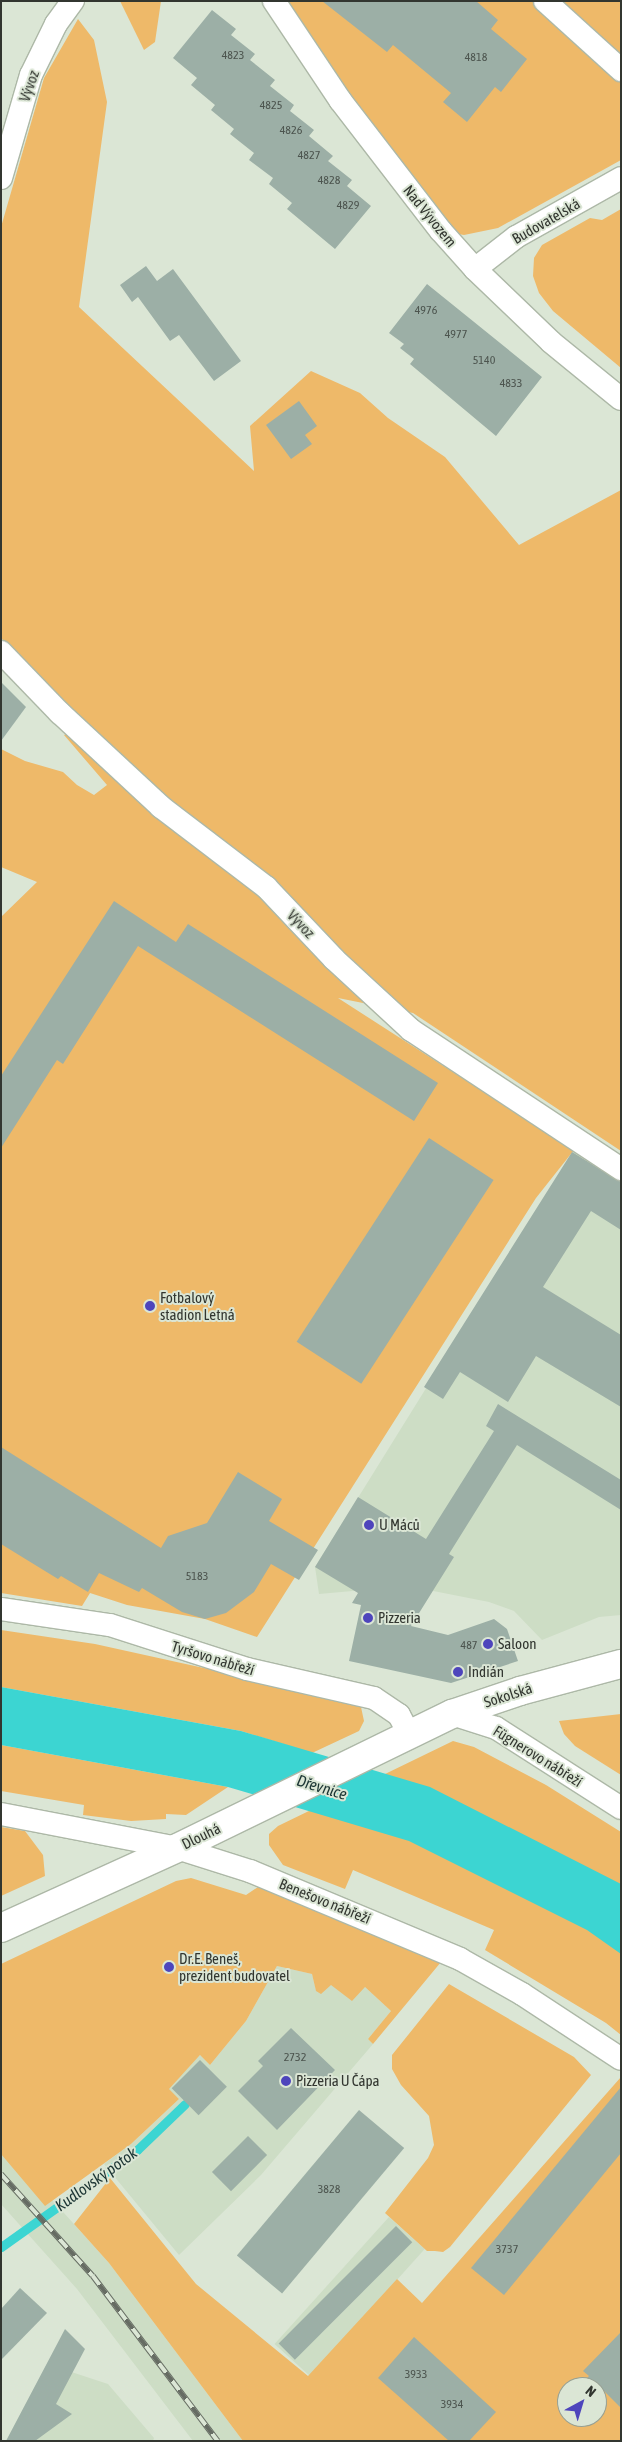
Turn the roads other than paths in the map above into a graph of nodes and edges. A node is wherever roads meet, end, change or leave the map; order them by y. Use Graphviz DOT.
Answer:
graph roads {
  1 [pos="73,1"];
  2 [pos="274,1"];
  3 [pos="545,1"];
  4 [pos="621,70"];
  5 [pos="1,178"];
  6 [pos="621,178"];
  7 [pos="475,269"];
  8 [pos="621,400"];
  9 [pos="1,652"];
  10 [pos="621,1169"];
  11 [pos="1,1609"];
  12 [pos="621,1664"];
  13 [pos="452,1714"];
  14 [pos="404,1736"];
  15 [pos="621,1808"];
  16 [pos="1,1814"];
  17 [pos="186,1843"];
  18 [pos="1,1928"];
  19 [pos="621,2059"];
  1 -- 5 [label="street, Vývoz"];
  2 -- 7 [label="street, Nad Vývozem"];
  3 -- 4 [label="street"];
  6 -- 7 [label="street, Budovatelská"];
  7 -- 8 [label="street, Nad Vývozem"];
  9 -- 10 [label="street, Vývoz"];
  11 -- 14 [label="street, Tyršovo nábřeží"];
  12 -- 13 [label="main road, Sokolská"];
  13 -- 14 [label="main road, Sokolská"];
  13 -- 15 [label="street, Fügnerovo nábřeží"];
  14 -- 17 [label="main road, Dlouhá"];
  16 -- 17 [label="street, Benešovo nábřeží"];
  17 -- 18 [label="main road, Dlouhá"];
  17 -- 19 [label="street, Benešovo nábřeží"];
}
